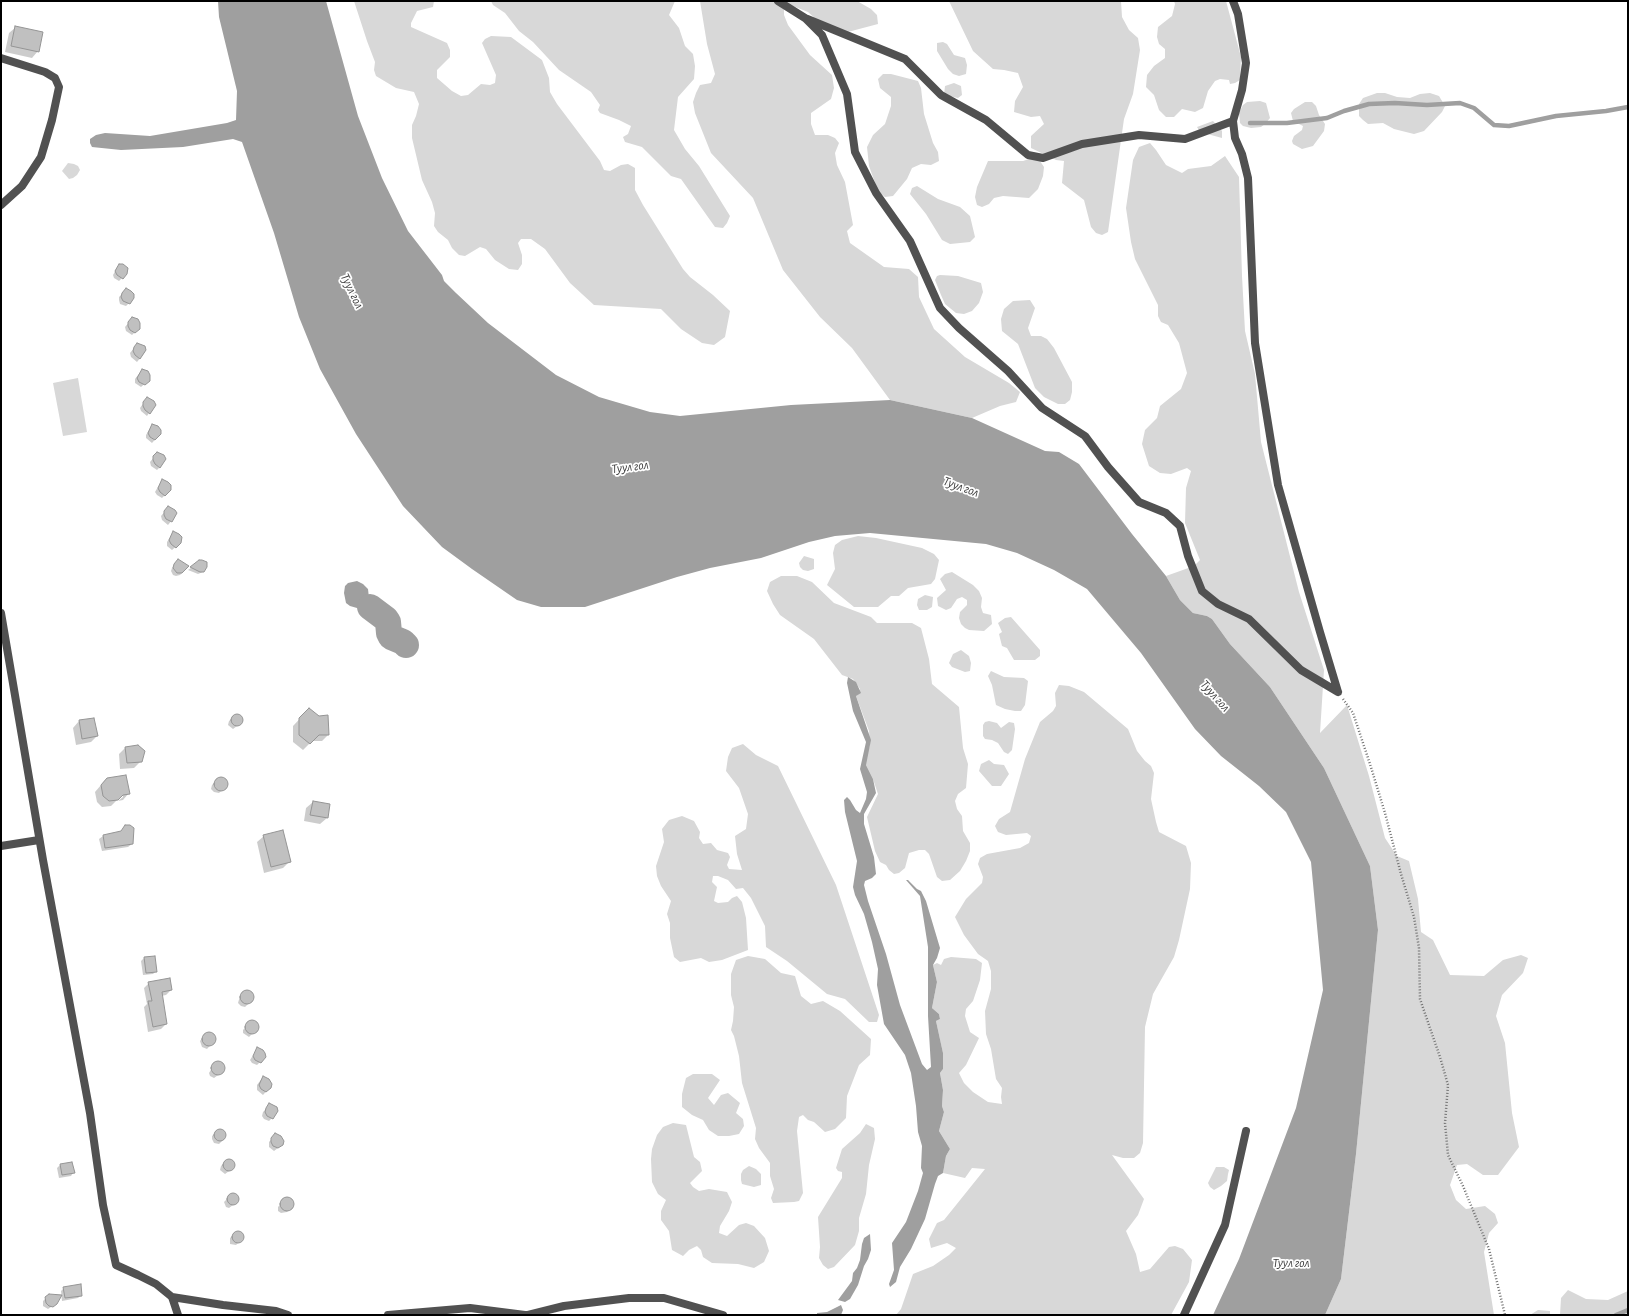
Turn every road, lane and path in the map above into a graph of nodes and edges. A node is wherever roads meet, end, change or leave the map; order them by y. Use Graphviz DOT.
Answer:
graph roads {
  1 [pos="778,1"];
  2 [pos="1233,1"];
  3 [pos="805,18"];
  4 [pos="1,58"];
  5 [pos="1233,121"];
  6 [pos="1,204"];
  7 [pos="1,613"];
  8 [pos="1338,692"];
  9 [pos="40,840"];
  10 [pos="1,846"];
  11 [pos="1246,1131"];
  12 [pos="172,1297"];
  13 [pos="178,1315"];
  14 [pos="288,1315"];
  15 [pos="388,1315"];
  16 [pos="526,1315"];
  17 [pos="723,1315"];
  18 [pos="1184,1315"];
  19 [pos="1505,1315"];
  1 -- 3 [label="street"];
  2 -- 5 [label="street"];
  3 -- 5 [label="street"];
  3 -- 8 [label="street"];
  4 -- 6 [label="street"];
  5 -- 8 [label="street"];
  7 -- 9 [label="street"];
  8 -- 19 [label="path"];
  9 -- 10 [label="street"];
  9 -- 12 [label="street"];
  11 -- 18 [label="street"];
  12 -- 13 [label="street"];
  12 -- 14 [label="street"];
  15 -- 16 [label="street"];
  16 -- 17 [label="street"];
}
